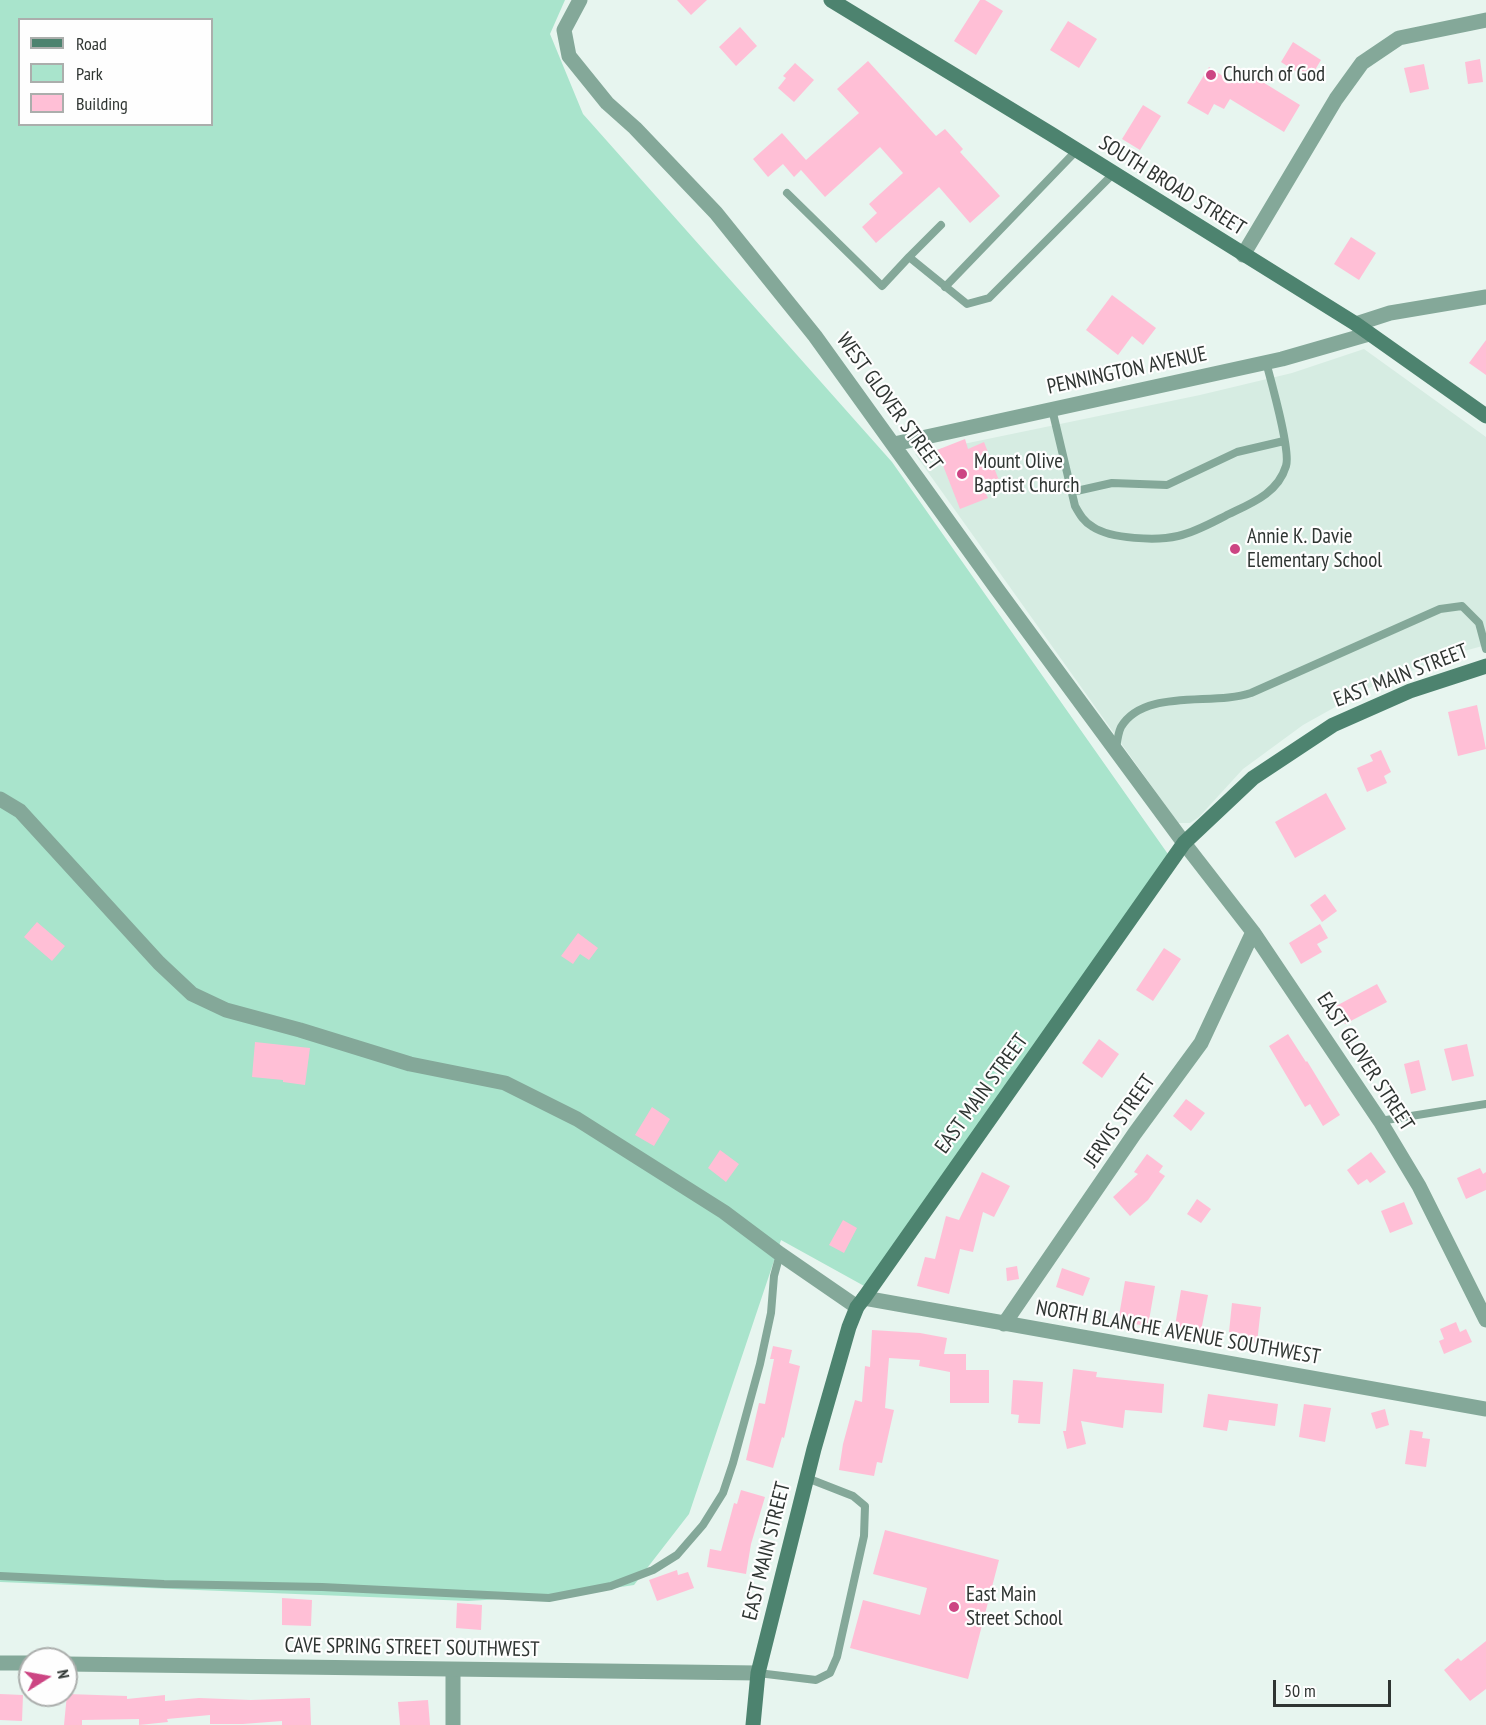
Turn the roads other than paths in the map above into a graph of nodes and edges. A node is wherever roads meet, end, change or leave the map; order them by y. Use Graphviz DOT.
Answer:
graph roads {
  1 [pos="580,0"];
  2 [pos="831,0"];
  3 [pos="1486,20"];
  4 [pos="1077,150"];
  5 [pos="1113,174"];
  6 [pos="787,193"];
  7 [pos="941,225"];
  8 [pos="1242,255"];
  9 [pos="909,257"];
  10 [pos="945,287"];
  11 [pos="1486,297"];
  12 [pos="1356,324"];
  13 [pos="1369,334"];
  14 [pos="1266,362"];
  15 [pos="1052,409"];
  16 [pos="1486,416"];
  17 [pos="1284,441"];
  18 [pos="894,444"];
  19 [pos="1072,492"];
  20 [pos="1486,649"];
  21 [pos="1486,666"];
  22 [pos="1116,749"];
  23 [pos="0,799"];
  24 [pos="1184,843"];
  25 [pos="1253,932"];
  26 [pos="1486,1104"];
  27 [pos="1380,1121"];
  28 [pos="780,1254"];
  29 [pos="861,1303"];
  30 [pos="1486,1320"];
  31 [pos="1004,1324"];
  32 [pos="1486,1409"];
  33 [pos="807,1478"];
  34 [pos="0,1576"];
  35 [pos="0,1663"];
  36 [pos="18,1663"];
  37 [pos="78,1664"];
  38 [pos="453,1670"];
  39 [pos="758,1673"];
  40 [pos="453,1725"];
  41 [pos="753,1725"];
  1 -- 18 [label="street, WEST GLOVER STREET"];
  2 -- 4 [label="main road, SOUTH BROAD STREET"];
  3 -- 8 [label="street"];
  4 -- 5 [label="main road, SOUTH BROAD STREET"];
  4 -- 10 [label="lane"];
  5 -- 8 [label="main road, SOUTH BROAD STREET"];
  5 -- 10 [label="lane"];
  6 -- 9 [label="lane"];
  7 -- 9 [label="lane"];
  8 -- 12 [label="main road, SOUTH BROAD STREET"];
  9 -- 10 [label="lane"];
  11 -- 12 [label="street"];
  12 -- 13 [label="main road, SOUTH BROAD STREET"];
  13 -- 14 [label="street, PENNINGTON AVENUE"];
  13 -- 16 [label="main road, SOUTH BROAD STREET"];
  14 -- 15 [label="street, PENNINGTON AVENUE"];
  14 -- 17 [label="lane"];
  15 -- 18 [label="street, PENNINGTON AVENUE"];
  15 -- 19 [label="lane"];
  17 -- 19 [label="lane"];
  17 -- 19 [label="lane"];
  18 -- 22 [label="street, WEST GLOVER STREET"];
  20 -- 22 [label="lane"];
  21 -- 24 [label="main road, EAST MAIN STREET"];
  22 -- 24 [label="street, WEST GLOVER STREET"];
  23 -- 28 [label="street"];
  24 -- 25 [label="street, EAST GLOVER STREET"];
  24 -- 29 [label="main road, EAST MAIN STREET"];
  25 -- 27 [label="street, EAST GLOVER STREET"];
  25 -- 31 [label="street, JERVIS STREET"];
  26 -- 27 [label="lane"];
  27 -- 30 [label="street, EAST GLOVER STREET"];
  28 -- 29 [label="street"];
  28 -- 34 [label="lane"];
  29 -- 31 [label="street, NORTH BLANCHE AVENUE SOUTHWEST"];
  29 -- 33 [label="main road, EAST MAIN STREET"];
  31 -- 32 [label="street, NORTH BLANCHE AVENUE SOUTHWEST"];
  33 -- 39 [label="main road, EAST MAIN STREET"];
  33 -- 39 [label="lane"];
  35 -- 36 [label="street"];
  37 -- 38 [label="street, CAVE SPRING STREET SOUTHWEST"];
  38 -- 39 [label="street, CAVE SPRING STREET SOUTHWEST"];
  38 -- 40 [label="street"];
  39 -- 41 [label="main road, EAST MAIN STREET"];
}
